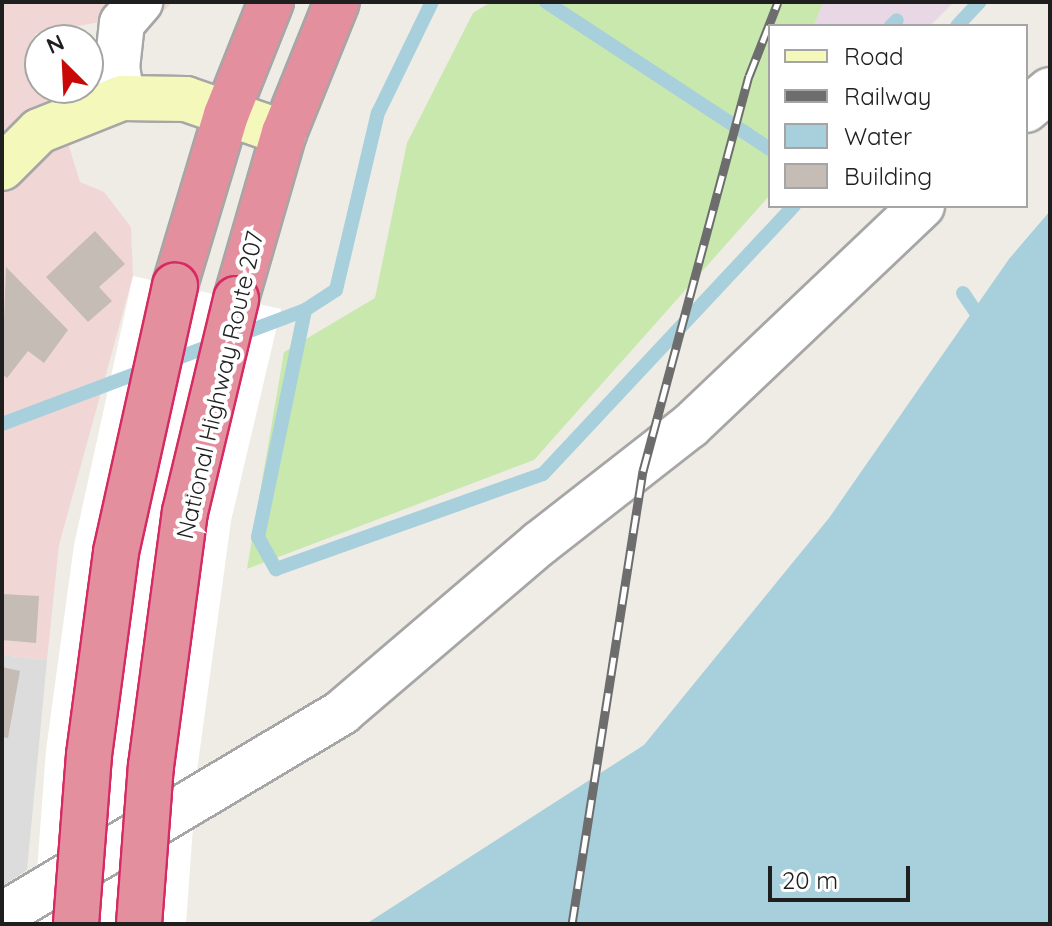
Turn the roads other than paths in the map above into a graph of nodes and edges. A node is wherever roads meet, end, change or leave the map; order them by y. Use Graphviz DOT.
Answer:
graph roads {
  1 [pos="140,2"];
  2 [pos="271,2"];
  3 [pos="337,2"];
  4 [pos="1050,90"];
  5 [pos="122,98"];
  6 [pos="1028,108"];
  7 [pos="226,115"];
  8 [pos="284,133"];
  9 [pos="2,168"];
  10 [pos="920,208"];
  11 [pos="2,915"];
  12 [pos="76,924"];
  13 [pos="139,924"];
  1 -- 5 [label="street"];
  2 -- 7 [label="highway"];
  3 -- 8 [label="highway, National Highway Route 207"];
  4 -- 6 [label="street"];
  5 -- 7 [label="main road"];
  5 -- 9 [label="main road"];
  7 -- 8 [label="main road"];
  7 -- 12 [label="highway, bridge"];
  8 -- 13 [label="highway, National Highway Route 207, bridge"];
  10 -- 11 [label="street"];
}
